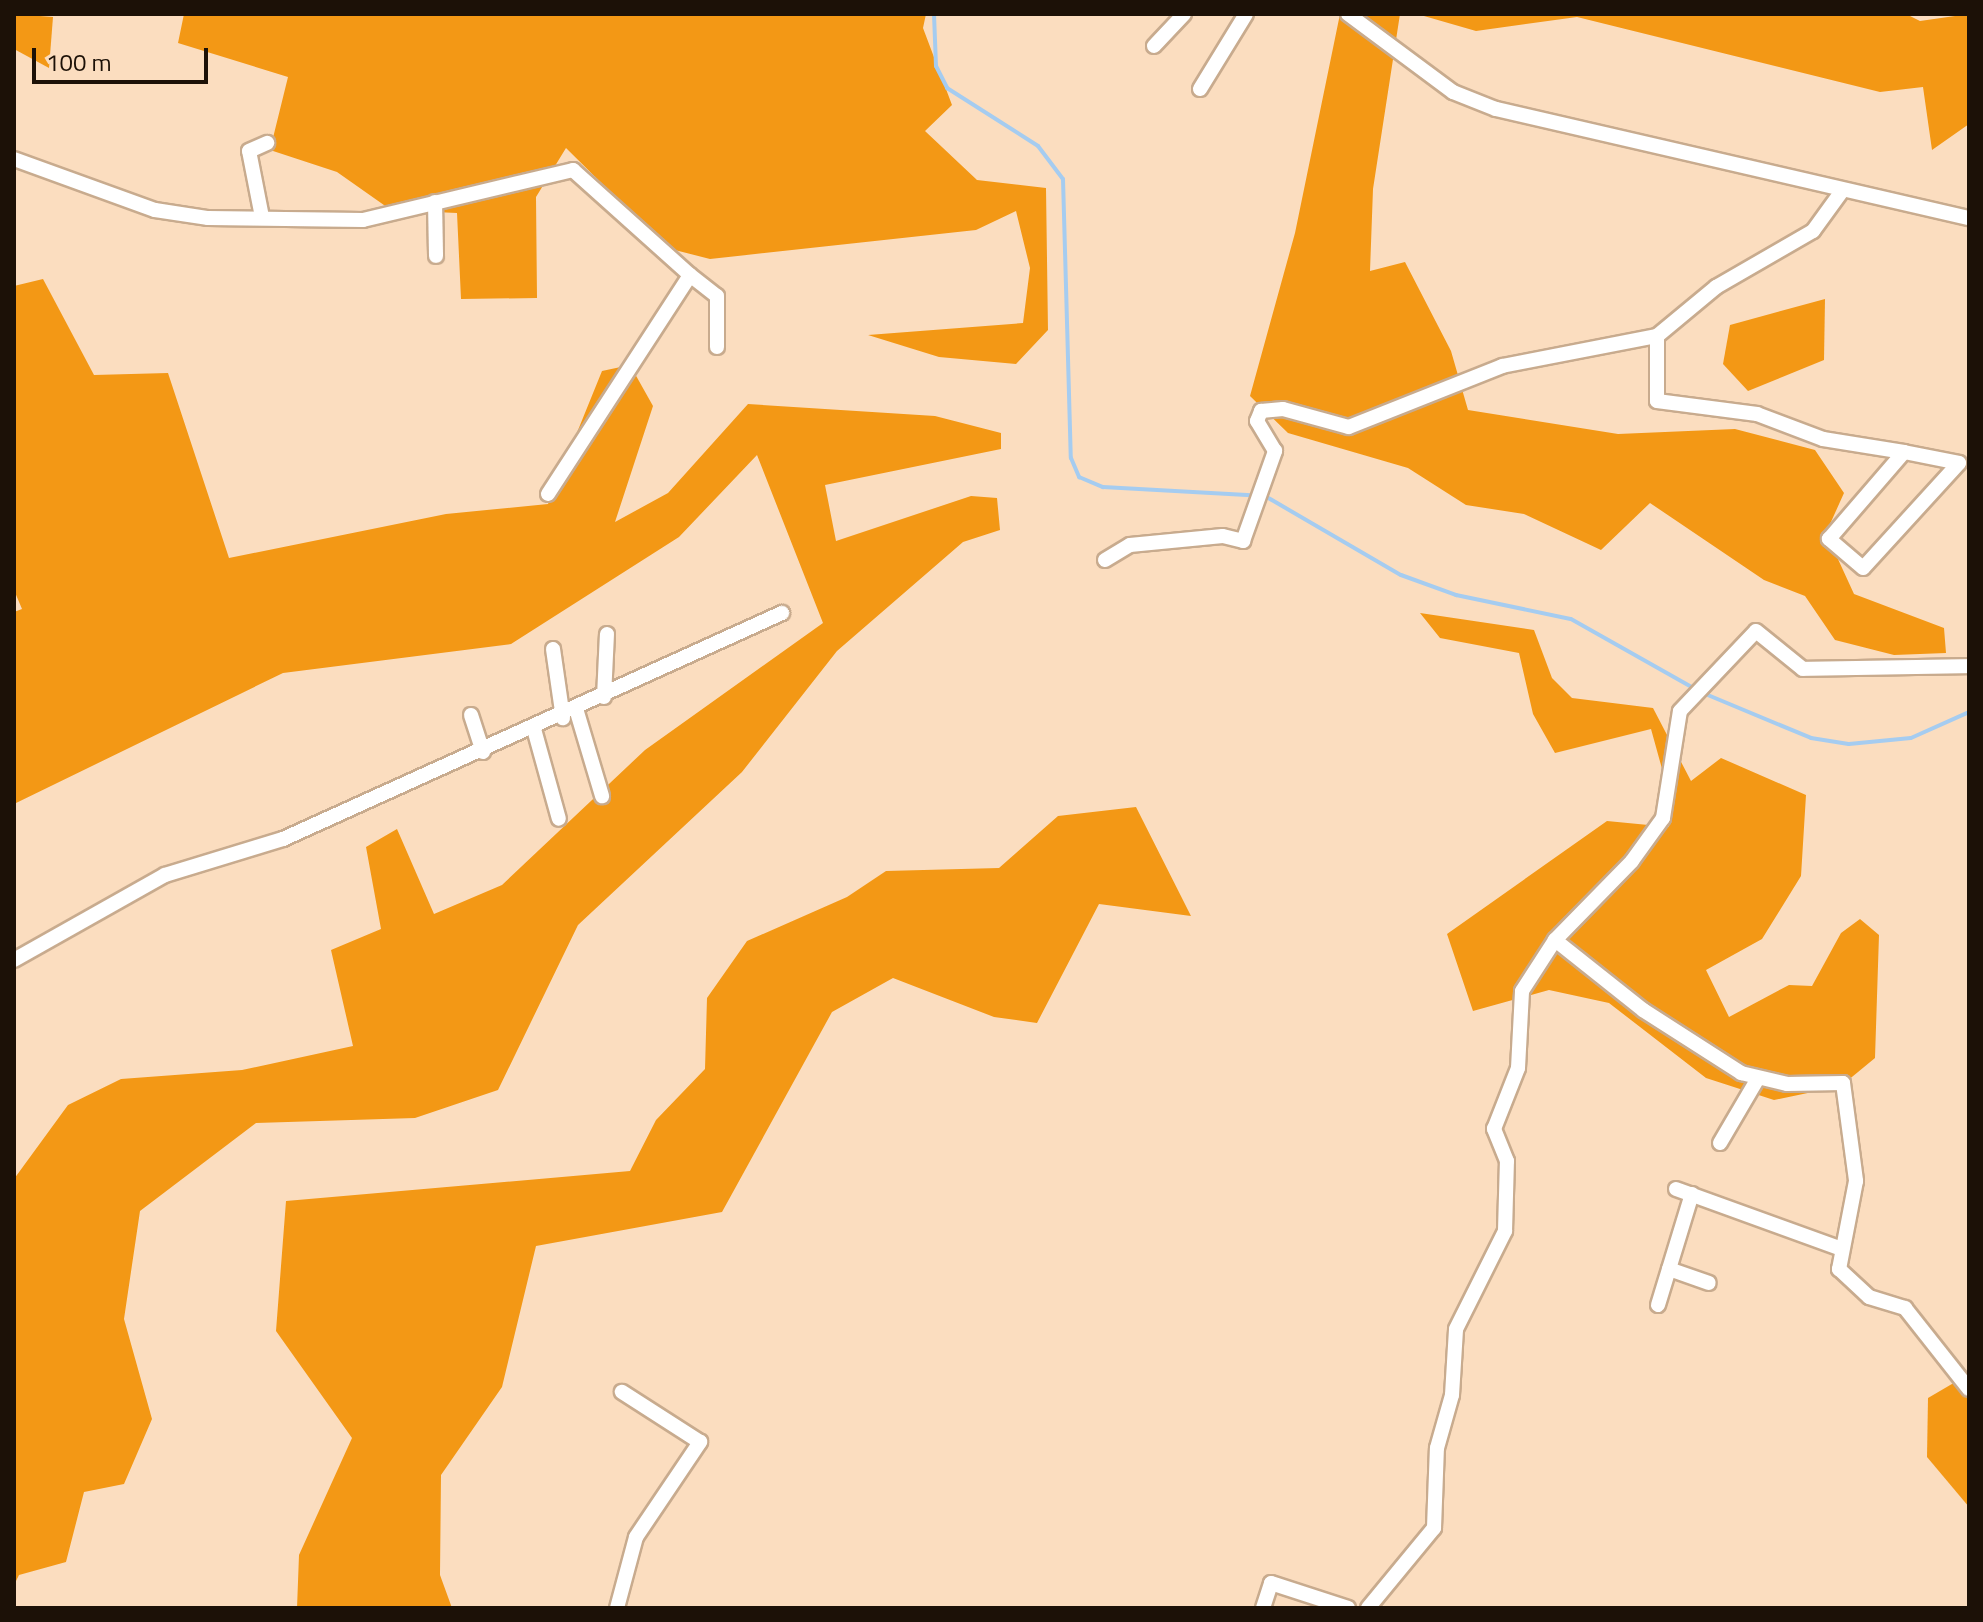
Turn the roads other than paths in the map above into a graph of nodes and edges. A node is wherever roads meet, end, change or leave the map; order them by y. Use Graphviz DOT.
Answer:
graph roads {
  1 [pos="1184,14"];
  2 [pos="1246,14"];
  3 [pos="1348,14"];
  4 [pos="1154,46"];
  5 [pos="1200,89"];
  6 [pos="267,143"];
  7 [pos="14,159"];
  8 [pos="1842,191"];
  9 [pos="435,202"];
  10 [pos="262,217"];
  11 [pos="1969,218"];
  12 [pos="436,256"];
  13 [pos="690,275"];
  14 [pos="1657,336"];
  15 [pos="717,347"];
  16 [pos="1904,452"];
  17 [pos="548,494"];
  18 [pos="1105,560"];
  19 [pos="782,613"];
  20 [pos="607,634"];
  21 [pos="553,649"];
  22 [pos="1969,666"];
  23 [pos="604,697"];
  24 [pos="471,715"];
  25 [pos="570,715"];
  26 [pos="534,729"];
  27 [pos="483,752"];
  28 [pos="602,796"];
  29 [pos="559,819"];
  30 [pos="1555,940"];
  31 [pos="14,960"];
  32 [pos="1757,1080"];
  33 [pos="1720,1143"];
  34 [pos="1676,1189"];
  35 [pos="1692,1194"];
  36 [pos="1839,1248"];
  37 [pos="1669,1269"];
  38 [pos="1709,1283"];
  39 [pos="1658,1305"];
  40 [pos="1969,1389"];
  41 [pos="622,1392"];
  42 [pos="617,1608"];
  43 [pos="1263,1608"];
  44 [pos="1348,1608"];
  45 [pos="1368,1608"];
  1 -- 4 [label="street"];
  2 -- 5 [label="street"];
  3 -- 8 [label="street"];
  6 -- 10 [label="street"];
  7 -- 10 [label="street"];
  8 -- 11 [label="street"];
  8 -- 14 [label="street"];
  9 -- 10 [label="street"];
  9 -- 12 [label="street"];
  9 -- 13 [label="street"];
  13 -- 15 [label="street"];
  13 -- 17 [label="street"];
  14 -- 16 [label="street"];
  14 -- 18 [label="street"];
  16 -- 16 [label="street"];
  19 -- 23 [label="street"];
  20 -- 23 [label="street"];
  21 -- 25 [label="street"];
  22 -- 30 [label="street"];
  23 -- 25 [label="street"];
  24 -- 27 [label="street"];
  25 -- 26 [label="street"];
  25 -- 28 [label="street"];
  26 -- 27 [label="street"];
  26 -- 29 [label="street"];
  27 -- 31 [label="street"];
  30 -- 32 [label="street"];
  30 -- 45 [label="street"];
  32 -- 33 [label="street"];
  32 -- 36 [label="street"];
  34 -- 35 [label="street"];
  35 -- 36 [label="street"];
  35 -- 37 [label="street"];
  36 -- 40 [label="street"];
  37 -- 38 [label="street"];
  37 -- 39 [label="street"];
  41 -- 42 [label="street"];
  43 -- 44 [label="street"];
}
